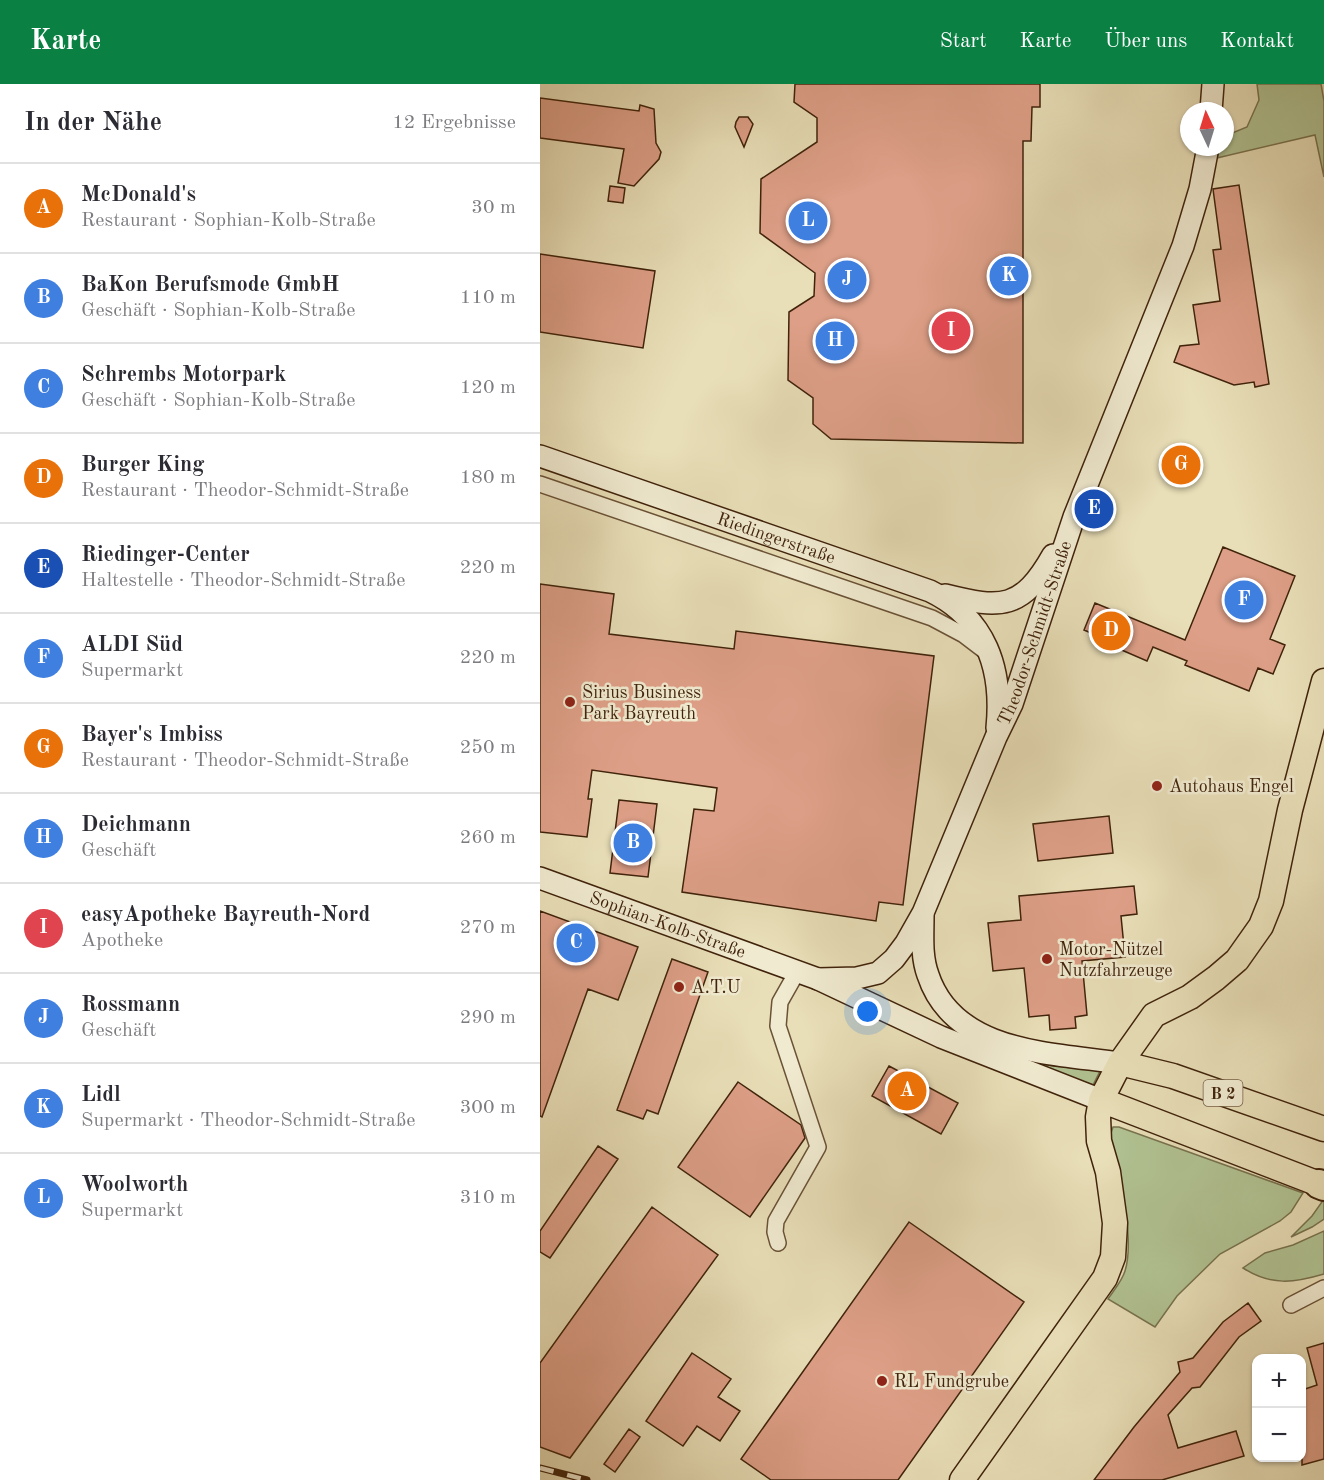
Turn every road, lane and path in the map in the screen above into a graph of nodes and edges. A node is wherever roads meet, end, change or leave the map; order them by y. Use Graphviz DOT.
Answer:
graph roads {
  1 [pos="1214,84"];
  2 [pos="1212,102"];
  3 [pos="1206,156"];
  4 [pos="540,456"];
  5 [pos="540,484"];
  6 [pos="1074,517"];
  7 [pos="930,591"];
  8 [pos="990,654"];
  9 [pos="1324,681"];
  10 [pos="996,737"];
  11 [pos="540,878"];
  12 [pos="923,913"];
  13 [pos="797,972"];
  14 [pos="818,979"];
  15 [pos="1120,1063"];
  16 [pos="1101,1101"];
  17 [pos="1324,1129"];
  18 [pos="1322,1185"];
  19 [pos="778,1243"];
  20 [pos="1324,1288"];
  21 [pos="1292,1305"];
  22 [pos="962,1480"];
  1 -- 2 [label="main road"];
  3 -- 6 [label="main road, Theodor-Schmidt-Straße"];
  4 -- 7 [label="main road, Riedingerstraße"];
  5 -- 8 [label="street, Riedingerstraße"];
  6 -- 7 [label="main road"];
  6 -- 10 [label="main road, Theodor-Schmidt-Straße"];
  7 -- 8 [label="main road, Riedingerstraße"];
  8 -- 10 [label="main road, Riedingerstraße"];
  9 -- 15 [label="main road"];
  10 -- 12 [label="main road, Theodor-Schmidt-Straße"];
  11 -- 13 [label="main road, Sophian-Kolb-Straße"];
  12 -- 14 [label="main road"];
  12 -- 15 [label="main road"];
  13 -- 14 [label="main road, Sophian-Kolb-Straße"];
  13 -- 19 [label="street"];
  14 -- 16 [label="main road"];
  15 -- 16 [label="main road"];
  15 -- 17 [label="main road, B 2"];
  16 -- 18 [label="main road"];
  16 -- 22 [label="main road"];
  20 -- 21 [label="street"];
}
